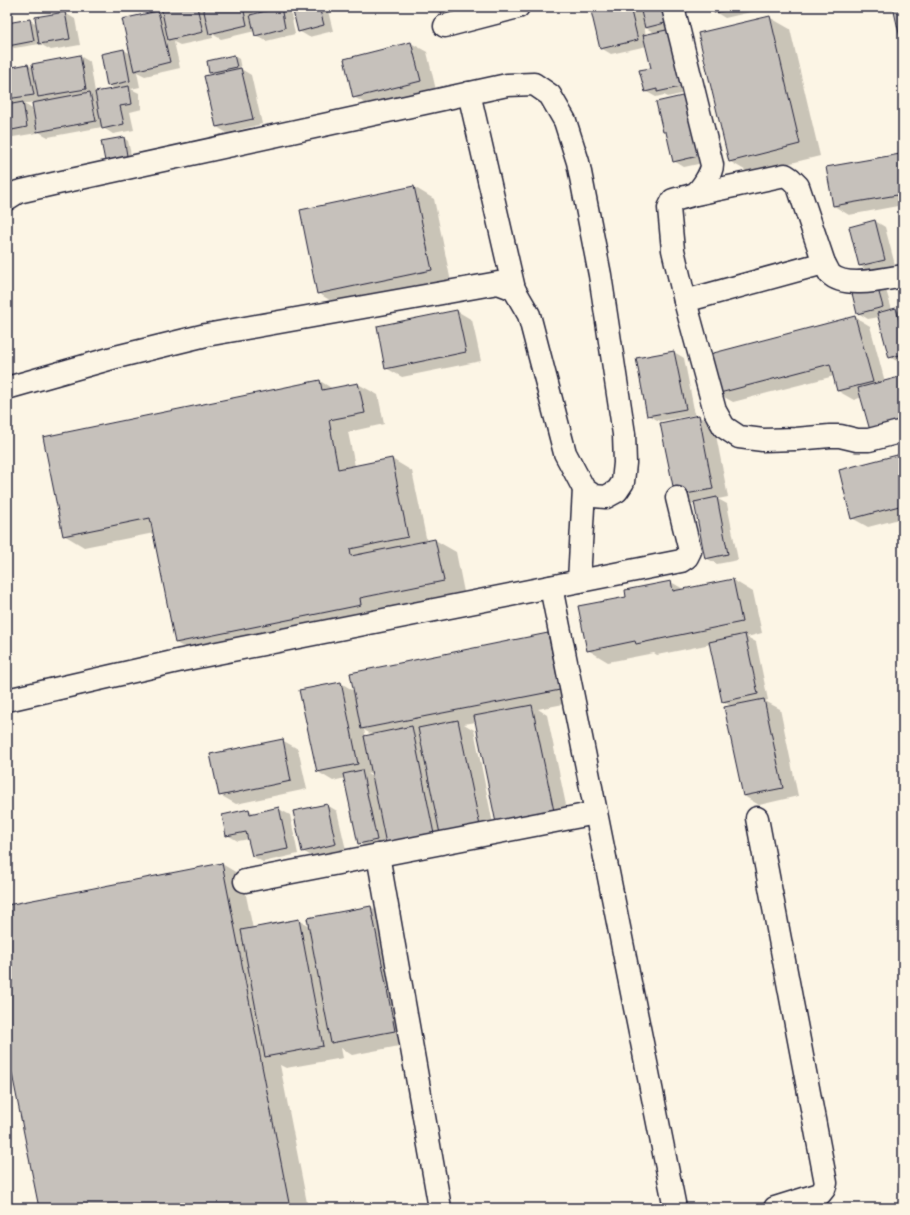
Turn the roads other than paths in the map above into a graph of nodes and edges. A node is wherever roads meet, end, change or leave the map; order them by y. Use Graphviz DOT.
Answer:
graph roads {
  1 [pos="518,7"];
  2 [pos="673,7"];
  3 [pos="445,26"];
  4 [pos="469,93"];
  5 [pos="696,194"];
  6 [pos="7,199"];
  7 [pos="824,263"];
  8 [pos="903,276"];
  9 [pos="514,289"];
  10 [pos="685,300"];
  11 [pos="7,388"];
  12 [pos="903,431"];
  13 [pos="584,489"];
  14 [pos="677,498"];
  15 [pos="579,581"];
  16 [pos="551,587"];
  17 [pos="7,700"];
  18 [pos="596,813"];
  19 [pos="757,818"];
  20 [pos="378,855"];
  21 [pos="245,881"];
  22 [pos="440,1208"];
  23 [pos="675,1208"];
  24 [pos="775,1208"];
  1 -- 3 [label="street"];
  2 -- 5 [label="street"];
  4 -- 6 [label="street"];
  4 -- 9 [label="street"];
  4 -- 13 [label="street"];
  5 -- 7 [label="street"];
  5 -- 10 [label="street"];
  7 -- 8 [label="street"];
  7 -- 10 [label="street"];
  9 -- 11 [label="street"];
  9 -- 13 [label="street"];
  10 -- 12 [label="street"];
  13 -- 15 [label="street"];
  14 -- 15 [label="street"];
  15 -- 16 [label="street"];
  16 -- 17 [label="street"];
  16 -- 18 [label="street"];
  18 -- 20 [label="street"];
  18 -- 23 [label="street"];
  19 -- 24 [label="street"];
  20 -- 21 [label="street"];
  20 -- 22 [label="street"];
}
